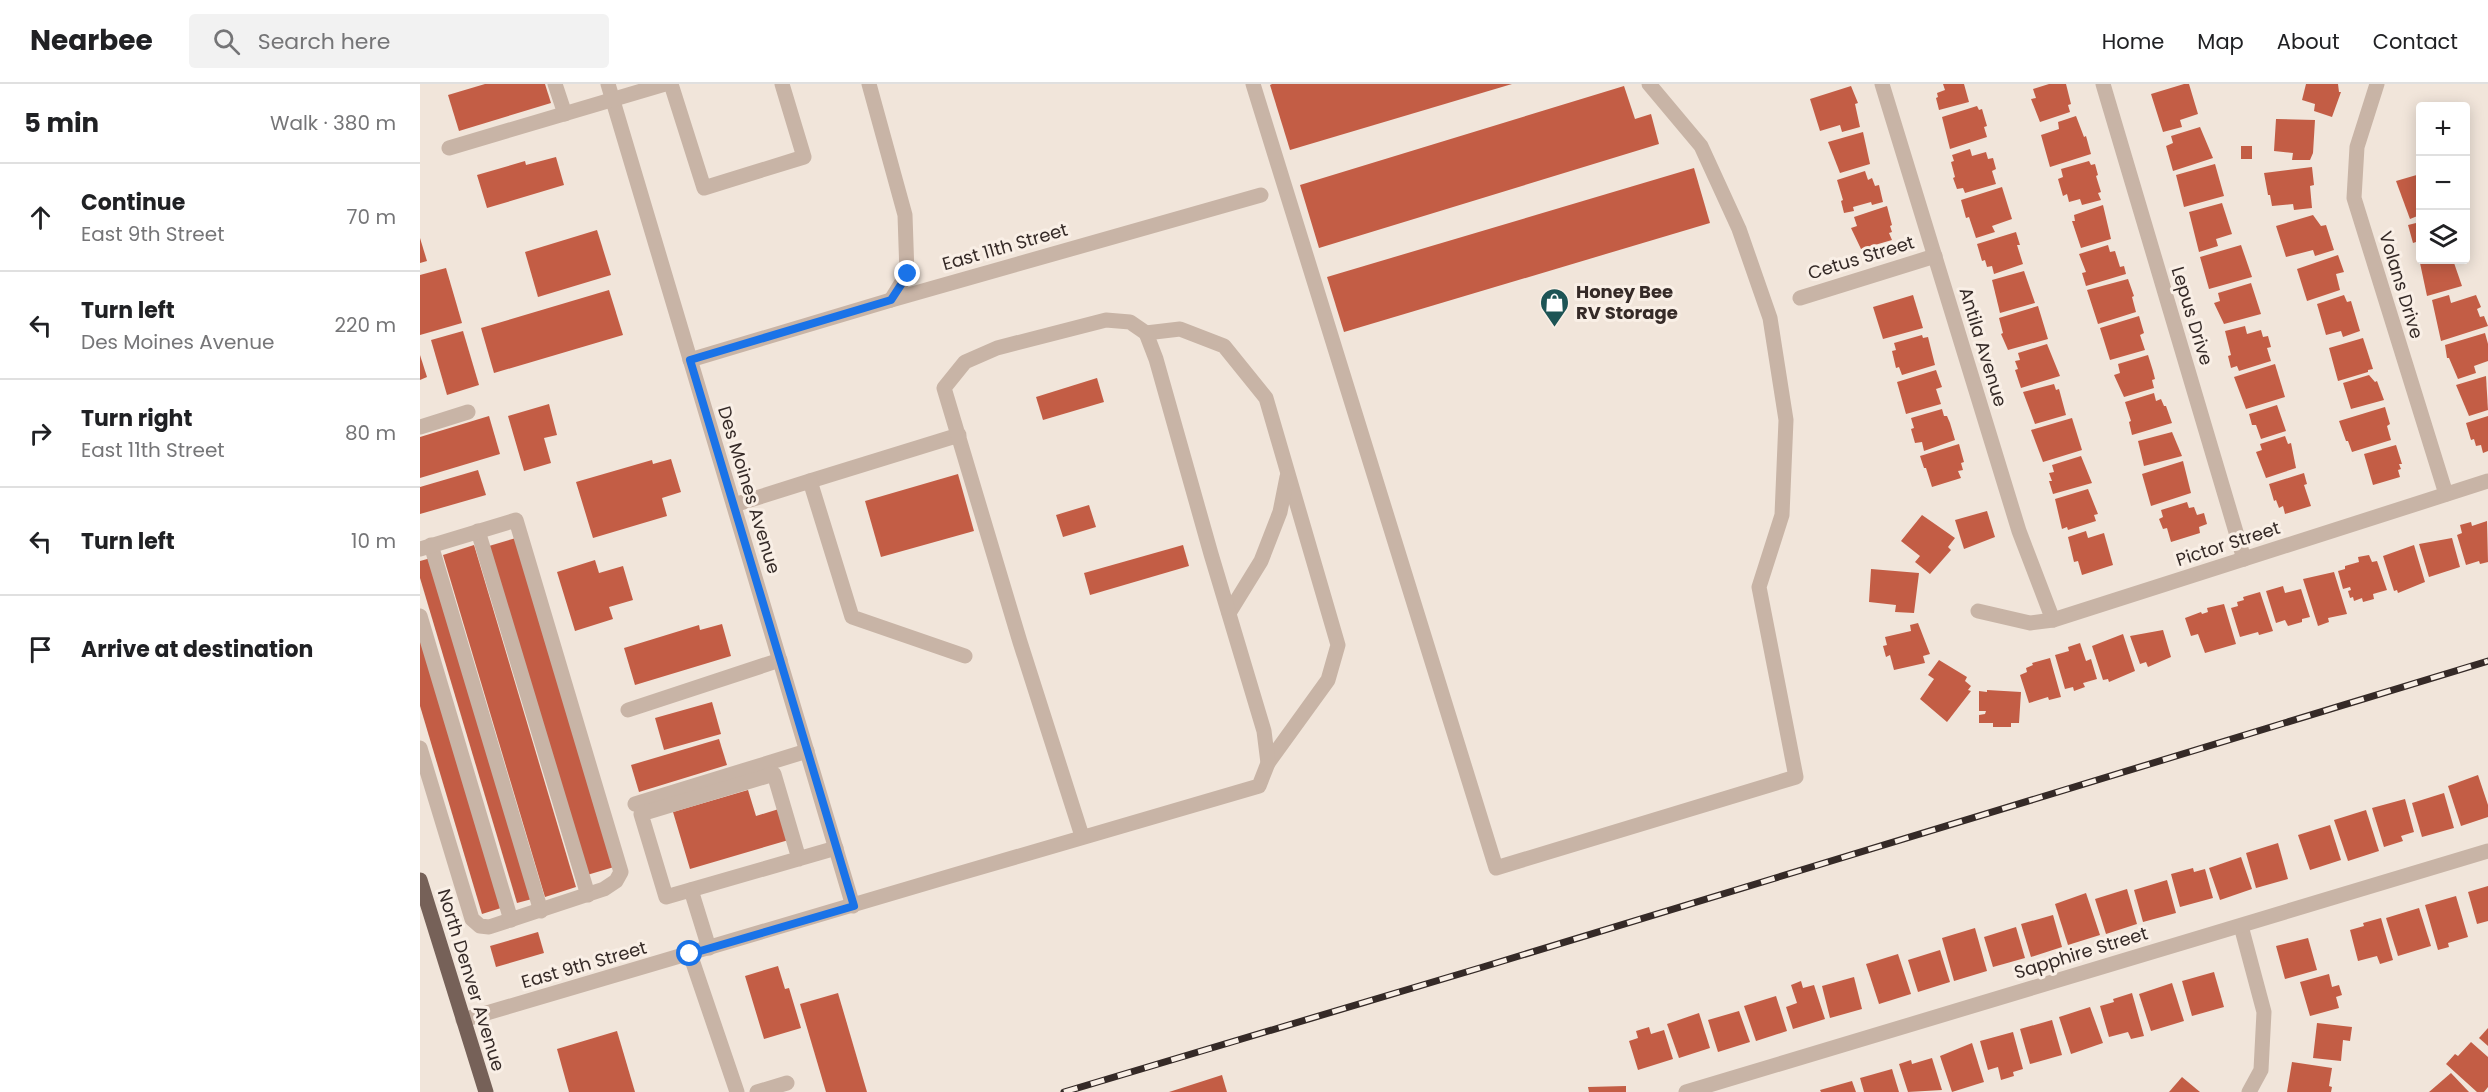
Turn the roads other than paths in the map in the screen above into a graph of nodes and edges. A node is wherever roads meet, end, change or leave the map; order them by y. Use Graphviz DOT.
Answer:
graph roads {
  1 [pos="555,84"];
  2 [pos="608,84"];
  3 [pos="665,84"];
  4 [pos="671,84"];
  5 [pos="782,84"];
  6 [pos="869,84"];
  7 [pos="1253,84"];
  8 [pos="1649,84"];
  9 [pos="1882,84"];
  10 [pos="2103,84"];
  11 [pos="2377,84"];
  12 [pos="612,100"];
  13 [pos="565,114"];
  14 [pos="449,148"];
  15 [pos="1261,195"];
  16 [pos="1935,256"];
  17 [pos="1800,298"];
  18 [pos="891,300"];
  19 [pos="1146,333"];
  20 [pos="690,360"];
  21 [pos="468,412"];
  22 [pos="420,427"];
  23 [pos="959,435"];
  24 [pos="1287,474"];
  25 [pos="810,480"];
  26 [pos="2488,481"];
  27 [pos="2446,494"];
  28 [pos="734,505"];
  29 [pos="478,531"];
  30 [pos="426,547"];
  31 [pos="2244,559"];
  32 [pos="1978,610"];
  33 [pos="1229,613"];
  34 [pos="420,616"];
  35 [pos="2053,620"];
  36 [pos="965,656"];
  37 [pos="780,660"];
  38 [pos="628,710"];
  39 [pos="420,748"];
  40 [pos="807,752"];
  41 [pos="1268,763"];
  42 [pos="635,804"];
  43 [pos="1082,836"];
  44 [pos="836,848"];
  45 [pos="2488,851"];
  46 [pos="799,858"];
  47 [pos="420,880"];
  48 [pos="691,890"];
  49 [pos="588,895"];
  50 [pos="854,906"];
  51 [pos="541,911"];
  52 [pos="511,920"];
  53 [pos="2241,926"];
  54 [pos="709,948"];
  55 [pos="690,954"];
  56 [pos="463,1020"];
  57 [pos="787,1083"];
  58 [pos="486,1092"];
  59 [pos="737,1092"];
  60 [pos="757,1092"];
  61 [pos="1686,1092"];
  62 [pos="2249,1092"];
  1 -- 13 [label="street"];
  2 -- 12 [label="street, Des Moines Avenue"];
  3 -- 12 [label="street"];
  4 -- 5 [label="street"];
  6 -- 18 [label="street"];
  7 -- 8 [label="street"];
  9 -- 16 [label="street, Antila Avenue"];
  10 -- 31 [label="street, Lepus Drive"];
  11 -- 27 [label="street, Volans Drive"];
  12 -- 13 [label="street"];
  12 -- 20 [label="street, Des Moines Avenue"];
  13 -- 14 [label="street"];
  15 -- 18 [label="street, East 11th Street"];
  16 -- 17 [label="street, Cetus Street"];
  16 -- 35 [label="street, Antila Avenue"];
  18 -- 20 [label="street, East 11th Street"];
  19 -- 23 [label="street"];
  19 -- 24 [label="street"];
  19 -- 33 [label="street"];
  20 -- 28 [label="street, Des Moines Avenue"];
  21 -- 22 [label="street"];
  23 -- 25 [label="street"];
  23 -- 43 [label="street"];
  24 -- 33 [label="street"];
  24 -- 41 [label="street"];
  25 -- 28 [label="street"];
  25 -- 36 [label="street"];
  26 -- 27 [label="street, Pictor Street"];
  27 -- 31 [label="street, Pictor Street"];
  28 -- 37 [label="street, Des Moines Avenue"];
  29 -- 30 [label="street"];
  29 -- 49 [label="street"];
  29 -- 49 [label="street"];
  30 -- 51 [label="street"];
  31 -- 35 [label="street, Pictor Street"];
  32 -- 35 [label="street, Pictor Street"];
  33 -- 41 [label="street"];
  34 -- 52 [label="street"];
  37 -- 38 [label="street"];
  37 -- 40 [label="street, Des Moines Avenue"];
  39 -- 52 [label="street"];
  40 -- 42 [label="street"];
  40 -- 44 [label="street, Des Moines Avenue"];
  41 -- 43 [label="street, East 9th Street"];
  43 -- 50 [label="street, East 9th Street"];
  44 -- 46 [label="street"];
  44 -- 50 [label="street, Des Moines Avenue"];
  45 -- 53 [label="street, Sapphire Street"];
  46 -- 48 [label="street"];
  46 -- 48 [label="street"];
  47 -- 56 [label="main road, North Denver Avenue"];
  48 -- 54 [label="street"];
  49 -- 51 [label="street"];
  50 -- 54 [label="street, East 9th Street"];
  51 -- 52 [label="street"];
  53 -- 61 [label="street, Sapphire Street"];
  53 -- 62 [label="street"];
  54 -- 55 [label="street, East 9th Street"];
  55 -- 56 [label="street, East 9th Street"];
  55 -- 59 [label="street"];
  56 -- 58 [label="main road, North Denver Avenue"];
  57 -- 60 [label="street"];
}
